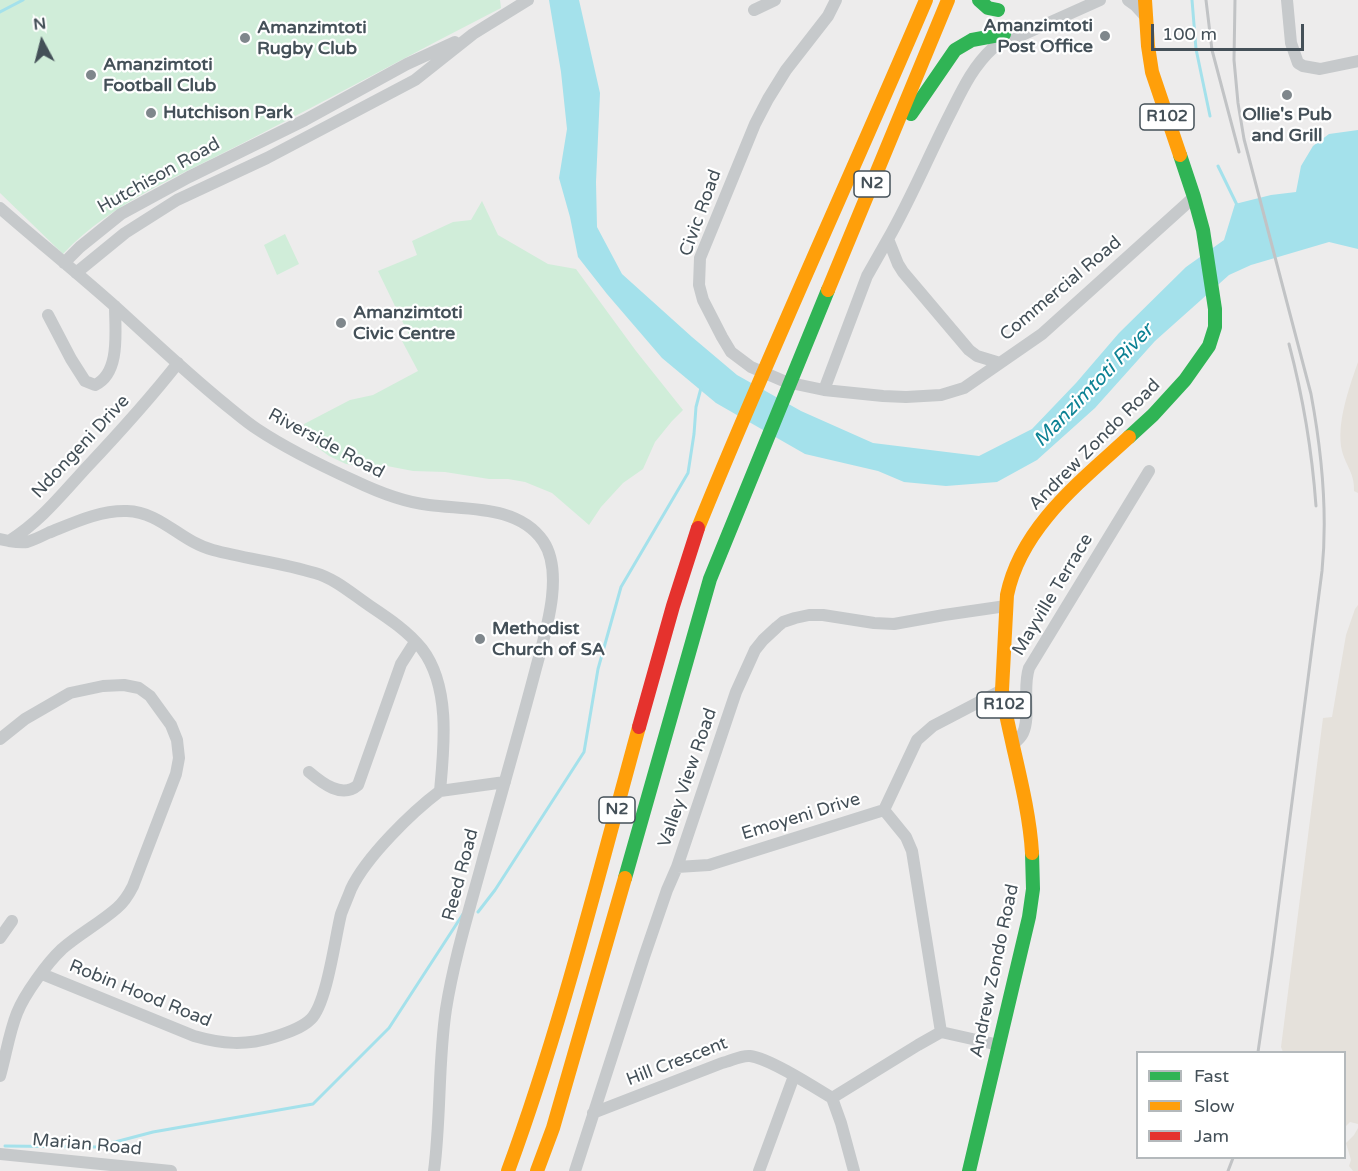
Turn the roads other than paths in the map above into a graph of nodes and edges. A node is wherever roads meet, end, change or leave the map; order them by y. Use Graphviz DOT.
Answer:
graph roads {
  1 [pos="528,0"];
  2 [pos="775,0"];
  3 [pos="837,0"];
  4 [pos="926,0"];
  5 [pos="948,0"];
  6 [pos="1100,0"];
  7 [pos="1128,0"];
  8 [pos="1145,0"];
  9 [pos="1287,0"];
  10 [pos="992,4"];
  11 [pos="754,10"];
  12 [pos="1146,17"];
  13 [pos="473,34"];
  14 [pos="1000,40"];
  15 [pos="1358,62"];
  16 [pos="890,139"];
  17 [pos="1194,197"];
  18 [pos="0,208"];
  19 [pos="888,239"];
  20 [pos="104,250"];
  21 [pos="64,263"];
  22 [pos="76,273"];
  23 [pos="91,285"];
  24 [pos="115,306"];
  25 [pos="48,315"];
  26 [pos="178,363"];
  27 [pos="1000,363"];
  28 [pos="824,390"];
  29 [pos="1149,471"];
  30 [pos="5,540"];
  31 [pos="552,593"];
  32 [pos="1006,606"];
  33 [pos="415,642"];
  34 [pos="1002,690"];
  35 [pos="0,739"];
  36 [pos="1013,744"];
  37 [pos="309,772"];
  38 [pos="505,782"];
  39 [pos="440,791"];
  40 [pos="884,810"];
  41 [pos="677,867"];
  42 [pos="12,921"];
  43 [pos="0,938"];
  44 [pos="42,974"];
  45 [pos="941,1032"];
  46 [pos="999,1045"];
  47 [pos="0,1076"];
  48 [pos="794,1076"];
  49 [pos="832,1098"];
  50 [pos="593,1113"];
  51 [pos="0,1154"];
  52 [pos="970,1170"];
  53 [pos="171,1171"];
  54 [pos="434,1171"];
  55 [pos="508,1171"];
  56 [pos="537,1171"];
  57 [pos="574,1171"];
  58 [pos="759,1171"];
  59 [pos="854,1171"];
  1 -- 13 [label="street, Hutchison Road"];
  2 -- 11 [label="street"];
  3 -- 28 [label="street, Civic Road"];
  4 -- 55 [label="main road, N2"];
  5 -- 16 [label="main road, N2"];
  6 -- 14 [label="street"];
  7 -- 12 [label="street"];
  8 -- 12 [label="main road, Andrew Zondo Road / R102"];
  9 -- 15 [label="street"];
  10 -- 14 [label="street"];
  12 -- 17 [label="main road, Andrew Zondo Road / R102"];
  13 -- 20 [label="street, Hutchison Road"];
  13 -- 21 [label="street, Hutchison Road"];
  14 -- 16 [label="main road"];
  14 -- 19 [label="street"];
  16 -- 56 [label="main road, N2"];
  17 -- 27 [label="street, Commercial Road"];
  17 -- 32 [label="main road, Andrew Zondo Road / R102"];
  18 -- 21 [label="street, Riverside Road"];
  19 -- 27 [label="street, Commercial Road"];
  19 -- 28 [label="street"];
  20 -- 22 [label="street, Hutchison Road"];
  20 -- 23 [label="street"];
  21 -- 22 [label="street, Riverside Road"];
  22 -- 23 [label="street, Riverside Road"];
  23 -- 24 [label="street, Riverside Road"];
  24 -- 25 [label="street"];
  24 -- 26 [label="street, Riverside Road"];
  26 -- 30 [label="street, Ndongeni Drive"];
  26 -- 31 [label="street, Riverside Road"];
  27 -- 28 [label="street, Civic Road"];
  29 -- 36 [label="street, Mayville Terrace"];
  30 -- 33 [label="street"];
  31 -- 38 [label="street, Reed Road"];
  32 -- 34 [label="main road, Andrew Zondo Road / R102"];
  32 -- 41 [label="street, Valley View Road"];
  33 -- 37 [label="street"];
  33 -- 39 [label="street"];
  34 -- 36 [label="main road, Andrew Zondo Road / R102"];
  34 -- 40 [label="street"];
  35 -- 44 [label="street"];
  36 -- 46 [label="main road, Andrew Zondo Road / R102"];
  38 -- 39 [label="street"];
  38 -- 54 [label="street, Reed Road"];
  39 -- 44 [label="street, Robin Hood Road"];
  40 -- 41 [label="street, Emoyeni Drive"];
  40 -- 45 [label="street, Emoyeni Drive"];
  41 -- 50 [label="street, Valley View Road"];
  42 -- 43 [label="street"];
  44 -- 47 [label="street"];
  45 -- 46 [label="street"];
  45 -- 49 [label="street"];
  46 -- 52 [label="main road, Andrew Zondo Road / R102"];
  48 -- 49 [label="street, Hill Crescent"];
  48 -- 50 [label="street, Hill Crescent"];
  48 -- 58 [label="street"];
  49 -- 59 [label="street"];
  50 -- 57 [label="street, Valley View Road"];
  51 -- 53 [label="street, Marian Road"];
}
